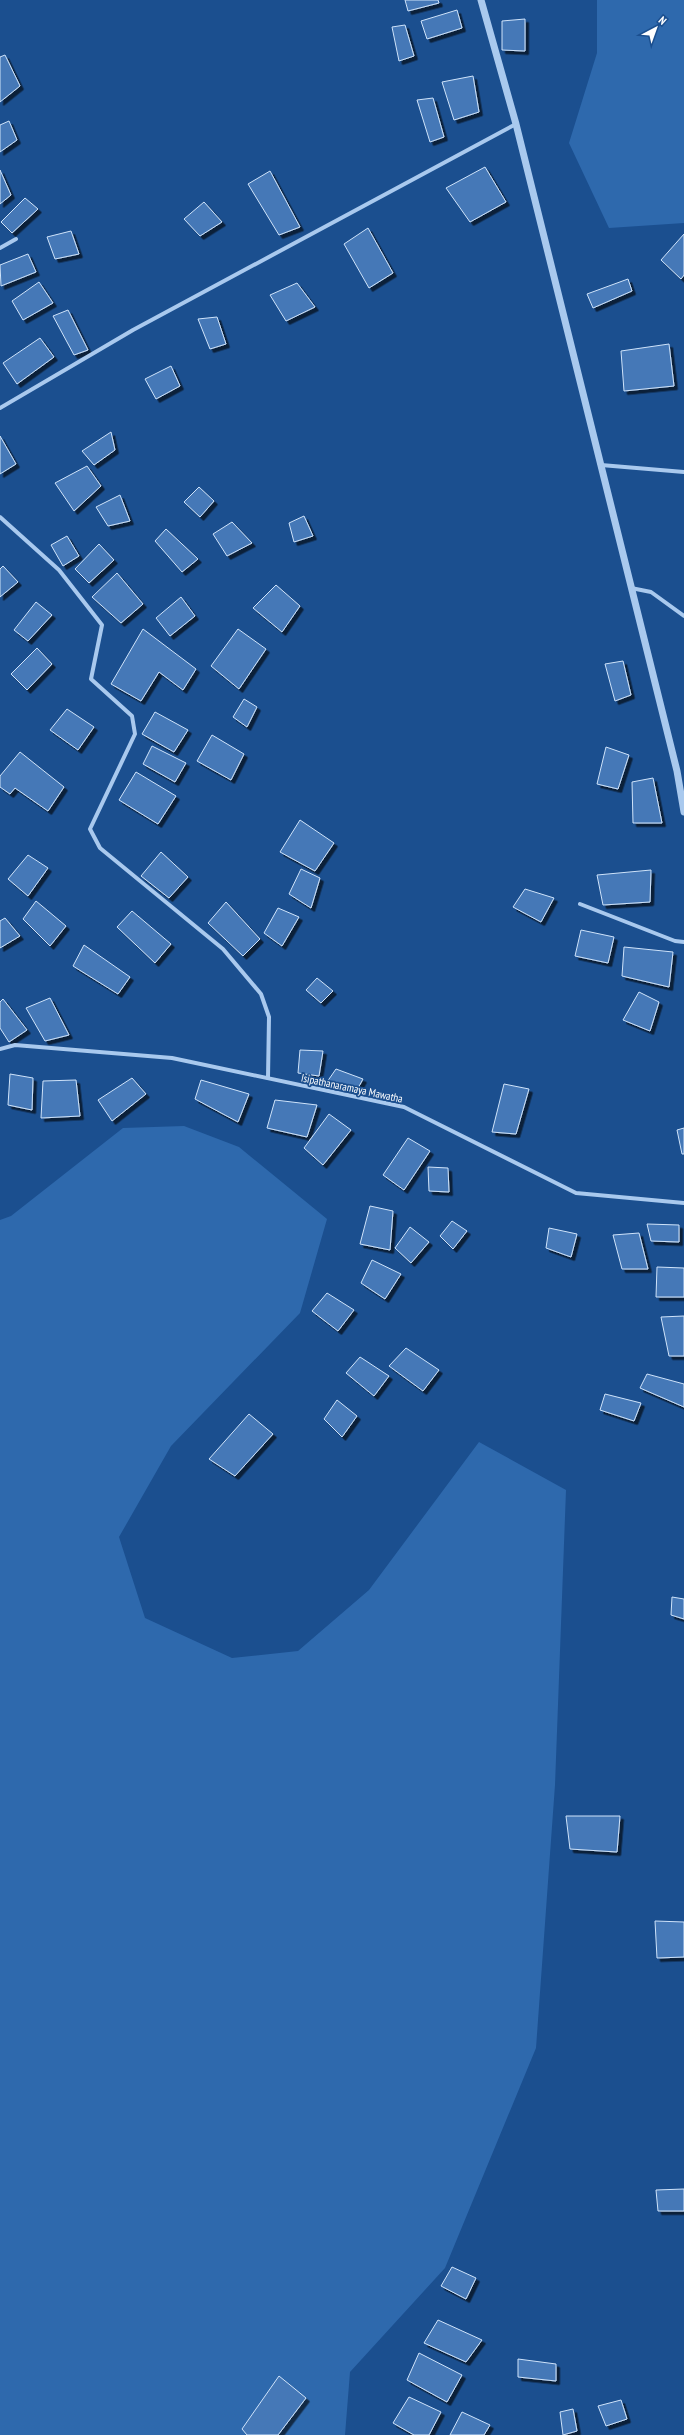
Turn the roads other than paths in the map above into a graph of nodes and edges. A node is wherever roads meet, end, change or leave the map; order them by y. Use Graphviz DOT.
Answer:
graph roads {
  1 [pos="481,0"];
  2 [pos="516,124"];
  3 [pos="16,239"];
  4 [pos="0,248"];
  5 [pos="0,408"];
  6 [pos="600,465"];
  7 [pos="684,472"];
  8 [pos="0,518"];
  9 [pos="631,588"];
  10 [pos="684,616"];
  11 [pos="684,812"];
  12 [pos="580,904"];
  13 [pos="684,942"];
  14 [pos="0,1049"];
  15 [pos="268,1078"];
  16 [pos="684,1203"];
  1 -- 2 [label="street"];
  2 -- 5 [label="street"];
  2 -- 6 [label="street"];
  3 -- 4 [label="street"];
  6 -- 7 [label="street"];
  6 -- 9 [label="street"];
  8 -- 15 [label="street"];
  9 -- 10 [label="street"];
  9 -- 11 [label="street"];
  12 -- 13 [label="street"];
  14 -- 15 [label="street, Isipathanaramaya Mawatha"];
  15 -- 16 [label="street, Isipathanaramaya Mawatha"];
}
